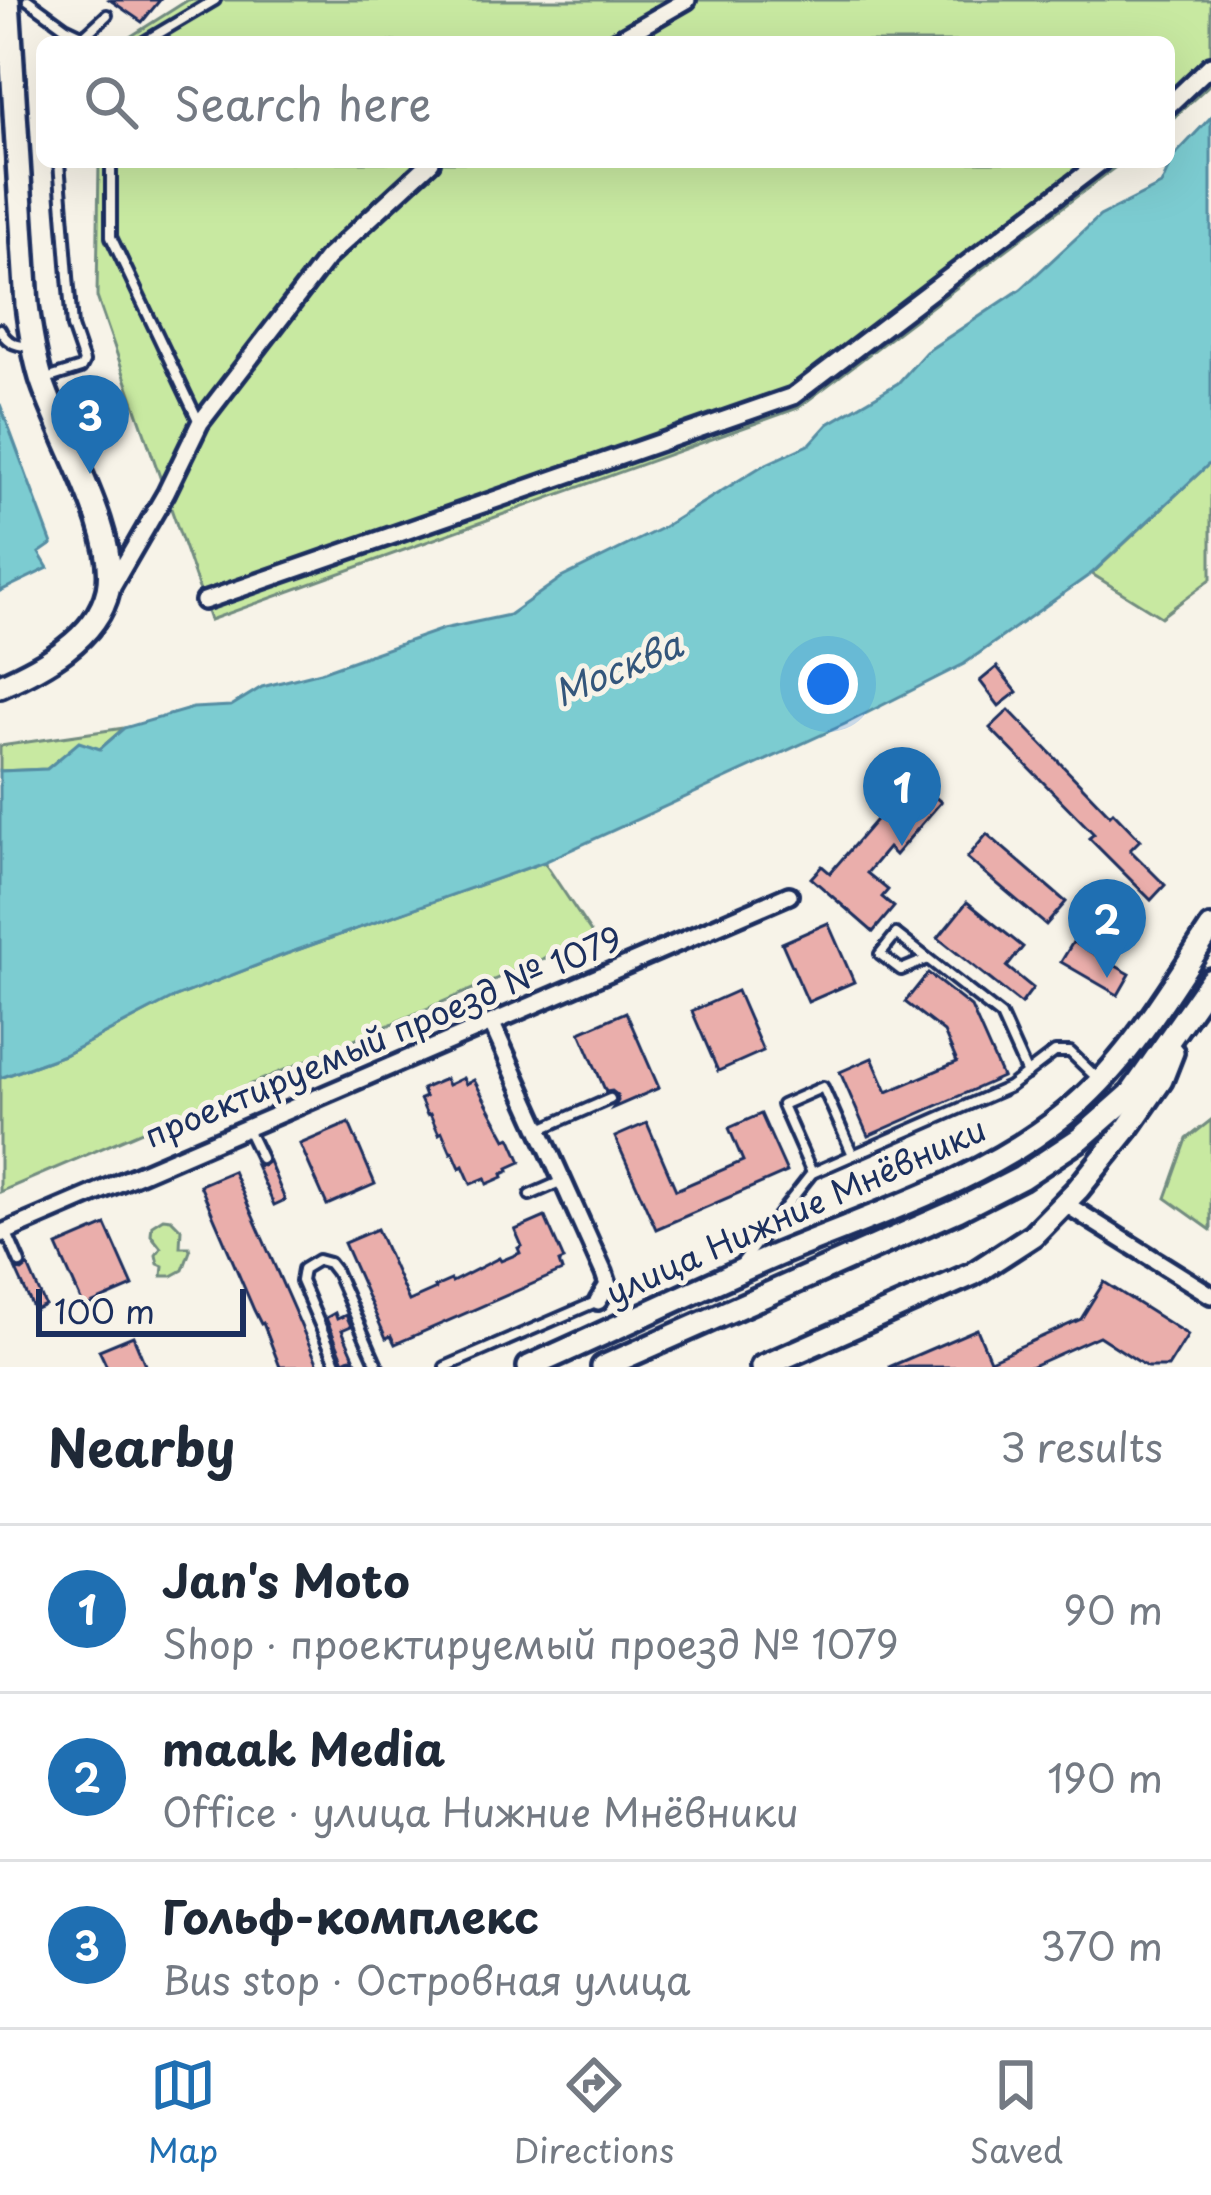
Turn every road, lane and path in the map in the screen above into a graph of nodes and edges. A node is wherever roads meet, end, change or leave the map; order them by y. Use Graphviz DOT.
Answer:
graph roads {
  1 [pos="8,0"];
  2 [pos="28,0"];
  3 [pos="215,0"];
  4 [pos="687,0"];
  5 [pos="107,15"];
  6 [pos="78,36"];
  7 [pos="86,36"];
  8 [pos="154,36"];
  9 [pos="624,36"];
  10 [pos="1211,65"];
  11 [pos="1175,99"];
  12 [pos="59,168"];
  13 [pos="112,168"];
  14 [pos="424,168"];
  15 [pos="1093,168"];
  16 [pos="0,329"];
  17 [pos="33,346"];
  18 [pos="42,380"];
  19 [pos="200,423"];
  20 [pos="108,593"];
  21 [pos="204,602"];
  22 [pos="97,636"];
  23 [pos="72,643"];
  24 [pos="0,686"];
  25 [pos="788,895"];
  26 [pos="1211,928"];
  27 [pos="928,959"];
  28 [pos="1211,980"];
  29 [pos="1185,1020"];
  30 [pos="492,1024"];
  31 [pos="1027,1074"];
  32 [pos="1099,1080"];
  33 [pos="610,1099"];
  34 [pos="247,1129"];
  35 [pos="539,1130"];
  36 [pos="854,1155"];
  37 [pos="260,1158"];
  38 [pos="812,1173"];
  39 [pos="562,1181"];
  40 [pos="530,1195"];
  41 [pos="1064,1203"];
  42 [pos="3,1232"];
  43 [pos="20,1263"];
  44 [pos="733,1274"];
  45 [pos="1211,1295"];
  46 [pos="598,1300"];
  47 [pos="338,1367"];
  48 [pos="378,1367"];
  49 [pos="445,1367"];
  50 [pos="530,1367"];
  51 [pos="603,1367"];
  52 [pos="762,1367"];
  1 -- 17 [label="main road"];
  2 -- 6 [label="lane"];
  3 -- 8 [label="lane"];
  4 -- 9 [label="street"];
  5 -- 7 [label="lane"];
  10 -- 11 [label="street"];
  12 -- 18 [label="lane"];
  13 -- 19 [label="lane"];
  14 -- 19 [label="street"];
  15 -- 21 [label="street"];
  16 -- 17 [label="lane"];
  17 -- 18 [label="main road"];
  18 -- 20 [label="main road"];
  19 -- 20 [label="street"];
  20 -- 23 [label="main road"];
  22 -- 23 [label="street"];
  23 -- 24 [label="main road"];
  25 -- 30 [label="street, проектируемый проезд № 1079"];
  26 -- 32 [label="main road, улица Нижние Мнёвники"];
  27 -- 27 [label="lane"];
  27 -- 31 [label="lane"];
  28 -- 29 [label="main road, улица Нижние Мнёвники"];
  29 -- 41 [label="main road"];
  29 -- 51 [label="main road, улица Нижние Мнёвники"];
  30 -- 34 [label="street, проектируемый проезд № 1079"];
  30 -- 35 [label="street"];
  31 -- 32 [label="lane"];
  31 -- 36 [label="lane"];
  32 -- 44 [label="main road, улица Нижние Мнёвники"];
  33 -- 35 [label="lane"];
  34 -- 37 [label="lane"];
  34 -- 42 [label="street, проектируемый проезд № 1079"];
  35 -- 39 [label="street"];
  36 -- 38 [label="lane"];
  36 -- 38 [label="lane"];
  38 -- 44 [label="lane"];
  39 -- 40 [label="lane"];
  39 -- 46 [label="street"];
  41 -- 45 [label="street"];
  41 -- 52 [label="main road"];
  42 -- 43 [label="lane"];
  44 -- 50 [label="main road, улица Нижние Мнёвники"];
  46 -- 49 [label="lane"];
  47 -- 48 [label="lane"];
}
